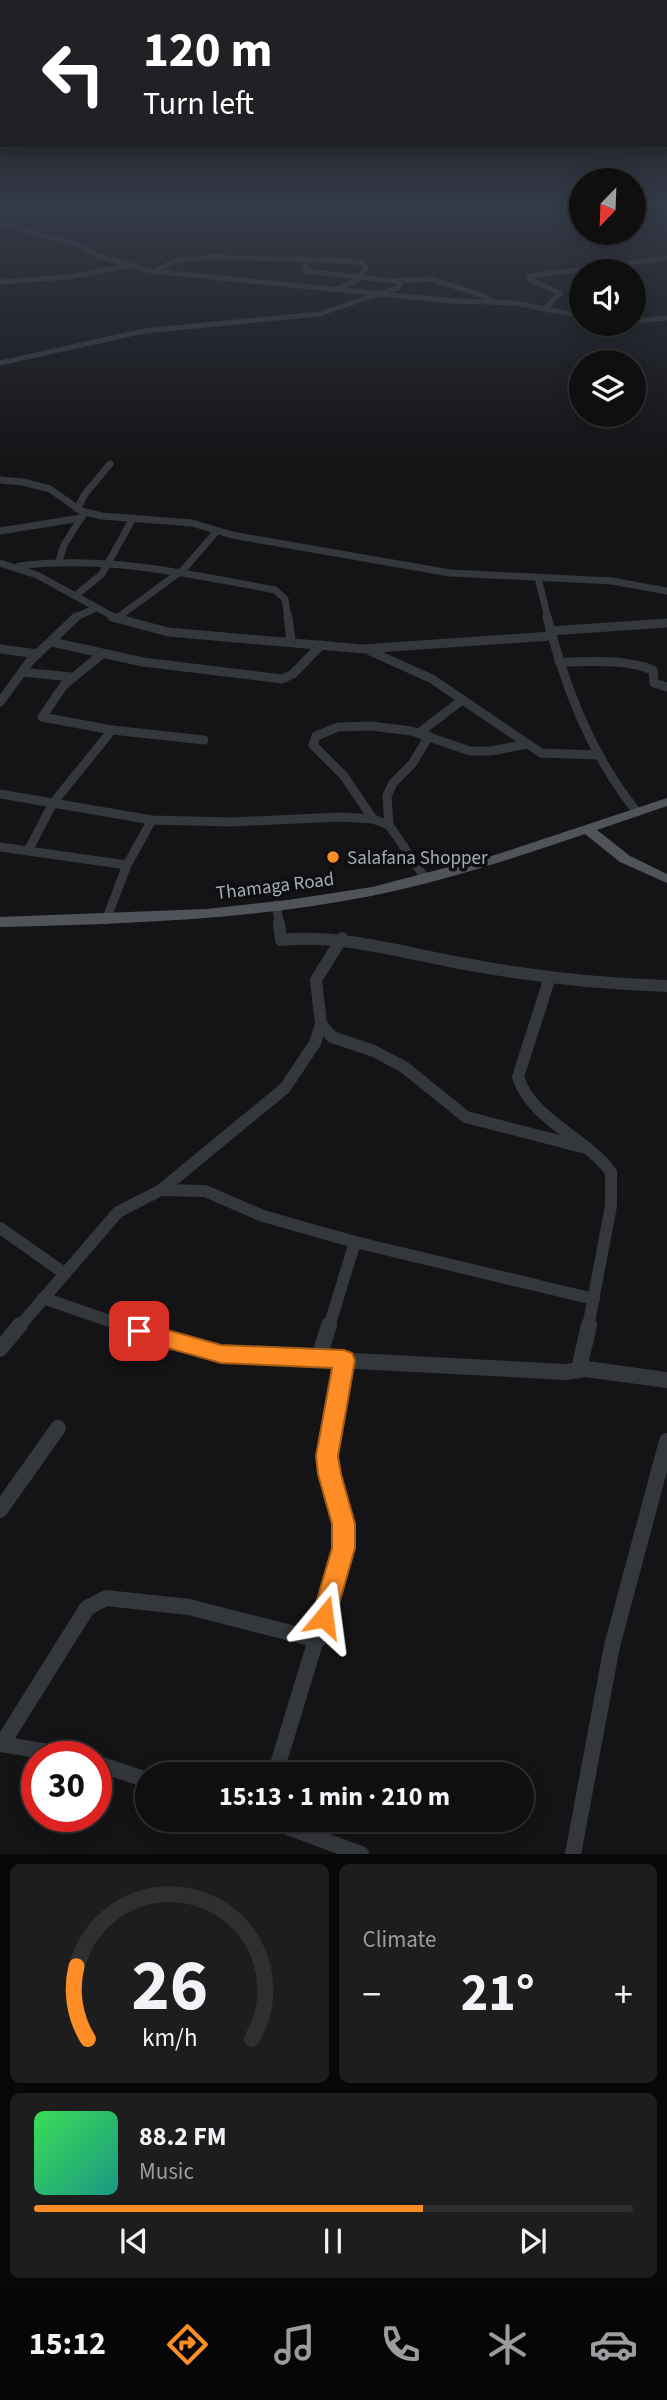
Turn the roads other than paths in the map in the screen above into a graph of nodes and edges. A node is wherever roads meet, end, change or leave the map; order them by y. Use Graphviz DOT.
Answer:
graph roads {
  1 [pos="358,293"];
  2 [pos="387,293"];
  3 [pos="474,293"];
  4 [pos="558,293"];
  5 [pos="382,295"];
  6 [pos="491,302"];
  7 [pos="545,309"];
  8 [pos="569,314"];
  9 [pos="667,318"];
  10 [pos="646,320"];
  11 [pos="0,363"];
  12 [pos="110,464"];
  13 [pos="0,480"];
  14 [pos="81,513"];
  15 [pos="133,518"];
  16 [pos="0,531"];
  17 [pos="216,532"];
  18 [pos="59,561"];
  19 [pos="0,562"];
  20 [pos="110,563"];
  21 [pos="15,566"];
  22 [pos="179,572"];
  23 [pos="538,578"];
  24 [pos="667,592"];
  25 [pos="75,596"];
  26 [pos="94,609"];
  27 [pos="117,618"];
  28 [pos="667,624"];
  29 [pos="551,633"];
  30 [pos="290,641"];
  31 [pos="52,642"];
  32 [pos="324,644"];
  33 [pos="404,646"];
  34 [pos="0,649"];
  35 [pos="363,649"];
  36 [pos="38,653"];
  37 [pos="102,654"];
  38 [pos="396,662"];
  39 [pos="559,662"];
  40 [pos="22,672"];
  41 [pos="71,677"];
  42 [pos="667,687"];
  43 [pos="462,700"];
  44 [pos="0,702"];
  45 [pos="112,730"];
  46 [pos="424,735"];
  47 [pos="204,740"];
  48 [pos="527,744"];
  49 [pos="597,755"];
  50 [pos="0,794"];
  51 [pos="667,802"];
  52 [pos="53,803"];
  53 [pos="638,812"];
  54 [pos="373,818"];
  55 [pos="152,820"];
  56 [pos="388,825"];
  57 [pos="588,830"];
  58 [pos="0,847"];
  59 [pos="29,849"];
  60 [pos="127,865"];
  61 [pos="425,878"];
  62 [pos="667,880"];
  63 [pos="277,905"];
  64 [pos="106,920"];
  65 [pos="0,922"];
  66 [pos="342,938"];
  67 [pos="550,977"];
  68 [pos="667,986"];
  69 [pos="321,1024"];
  70 [pos="586,1148"];
  71 [pos="161,1190"];
  72 [pos="0,1228"];
  73 [pos="355,1242"];
  74 [pos="64,1273"];
  75 [pos="43,1298"];
  76 [pos="594,1299"];
  77 [pos="0,1349"];
  78 [pos="319,1358"];
  79 [pos="344,1360"];
  80 [pos="579,1369"];
  81 [pos="667,1380"];
  82 [pos="58,1428"];
  83 [pos="667,1441"];
  84 [pos="1,1507"];
  85 [pos="318,1640"];
  86 [pos="1,1744"];
  87 [pos="21,1747"];
  88 [pos="279,1762"];
  89 [pos="112,1768"];
  90 [pos="135,1776"];
  91 [pos="301,1832"];
  92 [pos="361,1854"];
  93 [pos="573,1854"];
  1 -- 5 [label="street"];
  2 -- 5 [label="street"];
  3 -- 6 [label="street"];
  4 -- 7 [label="street"];
  5 -- 6 [label="street"];
  5 -- 11 [label="street"];
  6 -- 7 [label="street"];
  7 -- 8 [label="street"];
  9 -- 10 [label="street"];
  12 -- 14 [label="street"];
  13 -- 14 [label="street"];
  14 -- 15 [label="street"];
  14 -- 16 [label="street"];
  14 -- 18 [label="street"];
  15 -- 17 [label="street"];
  15 -- 20 [label="street"];
  17 -- 22 [label="street"];
  17 -- 23 [label="street"];
  18 -- 20 [label="street"];
  18 -- 21 [label="street"];
  19 -- 21 [label="street"];
  20 -- 22 [label="street"];
  20 -- 25 [label="street"];
  21 -- 25 [label="street"];
  22 -- 27 [label="street"];
  22 -- 30 [label="street"];
  23 -- 24 [label="street"];
  23 -- 29 [label="street"];
  25 -- 26 [label="street"];
  26 -- 27 [label="street"];
  26 -- 31 [label="street"];
  27 -- 30 [label="street"];
  28 -- 29 [label="street"];
  29 -- 33 [label="street"];
  29 -- 39 [label="street"];
  30 -- 32 [label="street"];
  31 -- 36 [label="street"];
  31 -- 37 [label="street"];
  32 -- 35 [label="street"];
  32 -- 37 [label="street"];
  33 -- 35 [label="street"];
  33 -- 38 [label="street"];
  34 -- 36 [label="street"];
  35 -- 38 [label="street"];
  36 -- 40 [label="street"];
  37 -- 41 [label="street"];
  38 -- 43 [label="street"];
  39 -- 42 [label="street"];
  39 -- 49 [label="street"];
  40 -- 41 [label="street"];
  40 -- 44 [label="street"];
  41 -- 45 [label="street"];
  43 -- 46 [label="street"];
  43 -- 48 [label="street"];
  45 -- 47 [label="street"];
  45 -- 52 [label="street"];
  46 -- 48 [label="street"];
  46 -- 54 [label="street"];
  46 -- 56 [label="street"];
  48 -- 49 [label="street"];
  49 -- 53 [label="street"];
  50 -- 52 [label="street"];
  51 -- 53 [label="main road, Thamaga Road"];
  52 -- 55 [label="street"];
  52 -- 59 [label="street"];
  53 -- 57 [label="main road, Thamaga Road"];
  54 -- 55 [label="street"];
  54 -- 56 [label="street"];
  55 -- 60 [label="street"];
  56 -- 61 [label="street"];
  57 -- 61 [label="main road, Thamaga Road"];
  57 -- 62 [label="main road"];
  58 -- 59 [label="street"];
  59 -- 60 [label="street"];
  60 -- 64 [label="street"];
  61 -- 63 [label="main road, Thamaga Road"];
  63 -- 64 [label="main road, Thamaga Road"];
  63 -- 66 [label="street"];
  64 -- 65 [label="main road, Thamaga Road"];
  66 -- 67 [label="street"];
  66 -- 69 [label="street"];
  67 -- 68 [label="street"];
  67 -- 70 [label="street"];
  69 -- 70 [label="street"];
  69 -- 71 [label="street"];
  70 -- 76 [label="street"];
  71 -- 73 [label="street"];
  71 -- 74 [label="street"];
  72 -- 74 [label="street"];
  73 -- 76 [label="street"];
  73 -- 78 [label="street"];
  74 -- 75 [label="street"];
  75 -- 77 [label="street"];
  75 -- 78 [label="street"];
  76 -- 80 [label="street"];
  78 -- 79 [label="street"];
  79 -- 80 [label="street"];
  79 -- 85 [label="street"];
  80 -- 81 [label="street"];
  82 -- 84 [label="street"];
  83 -- 93 [label="street"];
  85 -- 86 [label="street"];
  85 -- 88 [label="street"];
  86 -- 87 [label="street"];
  89 -- 90 [label="street"];
  91 -- 92 [label="street"];
}
